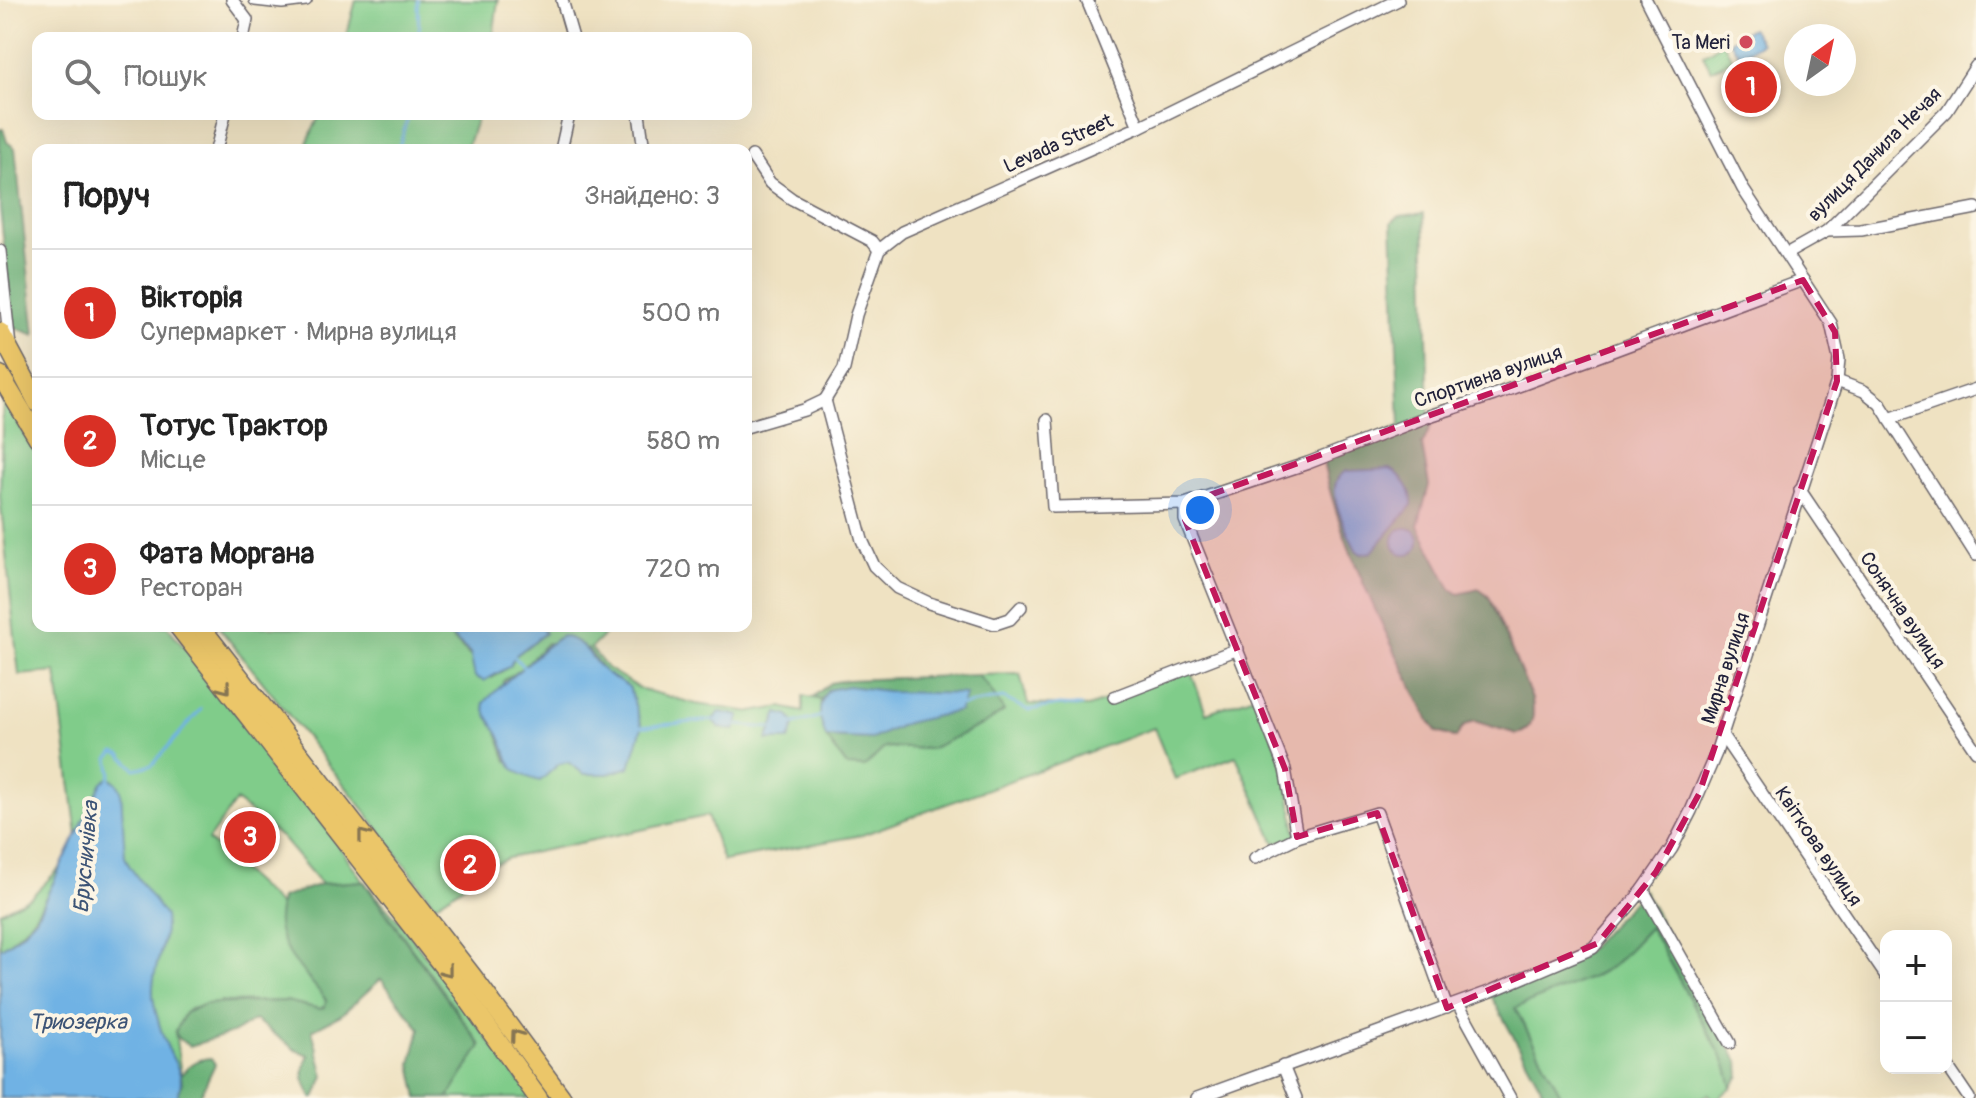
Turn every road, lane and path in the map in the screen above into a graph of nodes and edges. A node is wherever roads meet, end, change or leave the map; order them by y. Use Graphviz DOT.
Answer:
graph roads {
  1 [pos="232,0"];
  2 [pos="255,0"];
  3 [pos="306,0"];
  4 [pos="562,0"];
  5 [pos="1087,0"];
  6 [pos="1398,0"];
  7 [pos="1646,0"];
  8 [pos="244,32"];
  9 [pos="571,32"];
  10 [pos="1976,66"];
  11 [pos="224,120"];
  12 [pos="568,120"];
  13 [pos="640,120"];
  14 [pos="1139,127"];
  15 [pos="218,144"];
  16 [pos="562,144"];
  17 [pos="643,144"];
  18 [pos="752,156"];
  19 [pos="1976,208"];
  20 [pos="1827,231"];
  21 [pos="879,250"];
  22 [pos="0,251"];
  23 [pos="1786,254"];
  24 [pos="1803,280"];
  25 [pos="0,332"];
  26 [pos="10,355"];
  27 [pos="0,375"];
  28 [pos="1837,381"];
  29 [pos="1976,389"];
  30 [pos="32,393"];
  31 [pos="825,400"];
  32 [pos="1889,419"];
  33 [pos="1047,420"];
  34 [pos="752,425"];
  35 [pos="32,428"];
  36 [pos="1800,490"];
  37 [pos="1185,504"];
  38 [pos="1976,555"];
  39 [pos="1021,607"];
  40 [pos="183,632"];
  41 [pos="205,632"];
  42 [pos="1238,649"];
  43 [pos="1114,697"];
  44 [pos="1722,735"];
  45 [pos="1976,751"];
  46 [pos="1297,837"];
  47 [pos="1255,858"];
  48 [pos="1643,890"];
  49 [pos="1880,967"];
  50 [pos="1452,1006"];
  51 [pos="1730,1043"];
  52 [pos="1283,1066"];
  53 [pos="1952,1073"];
  54 [pos="538,1098"];
  55 [pos="562,1098"];
  56 [pos="1197,1098"];
  57 [pos="1296,1098"];
  58 [pos="1510,1098"];
  59 [pos="1969,1098"];
  1 -- 8 [label="street"];
  2 -- 3 [label="street"];
  4 -- 9 [label="street"];
  5 -- 14 [label="street"];
  6 -- 14 [label="street, Levada Street"];
  7 -- 23 [label="street, Мирна вулиця"];
  10 -- 20 [label="street, вулиця Данила Нечая"];
  11 -- 15 [label="street"];
  12 -- 16 [label="street"];
  13 -- 17 [label="street"];
  14 -- 21 [label="street, Levada Street"];
  18 -- 21 [label="street"];
  19 -- 20 [label="street"];
  20 -- 23 [label="street, вулиця Данила Нечая"];
  21 -- 31 [label="street"];
  22 -- 26 [label="street"];
  23 -- 24 [label="street, Мирна вулиця"];
  24 -- 28 [label="street, Мирна вулиця"];
  24 -- 37 [label="street, Спортивна вулиця"];
  25 -- 26 [label="highway"];
  26 -- 30 [label="highway"];
  27 -- 35 [label="highway"];
  28 -- 32 [label="street"];
  28 -- 36 [label="street, Мирна вулиця"];
  29 -- 32 [label="street"];
  31 -- 34 [label="street"];
  31 -- 39 [label="street"];
  32 -- 38 [label="street"];
  33 -- 37 [label="street, Спортивна вулиця"];
  36 -- 44 [label="street, Мирна вулиця"];
  36 -- 45 [label="street, Сонячна вулиця"];
  37 -- 42 [label="street"];
  40 -- 54 [label="highway, one-way"];
  55 -- 41 [label="highway, one-way"];
  42 -- 43 [label="street"];
  42 -- 46 [label="street"];
  44 -- 48 [label="street, Мирна вулиця"];
  44 -- 49 [label="street, Квіткова вулиця"];
  46 -- 47 [label="street"];
  46 -- 50 [label="street"];
  48 -- 50 [label="street, Мирна вулиця"];
  48 -- 51 [label="street"];
  50 -- 52 [label="street, Мирна вулиця"];
  50 -- 58 [label="street"];
  52 -- 56 [label="street, Мирна вулиця"];
  52 -- 57 [label="street"];
  53 -- 59 [label="street"];
}
